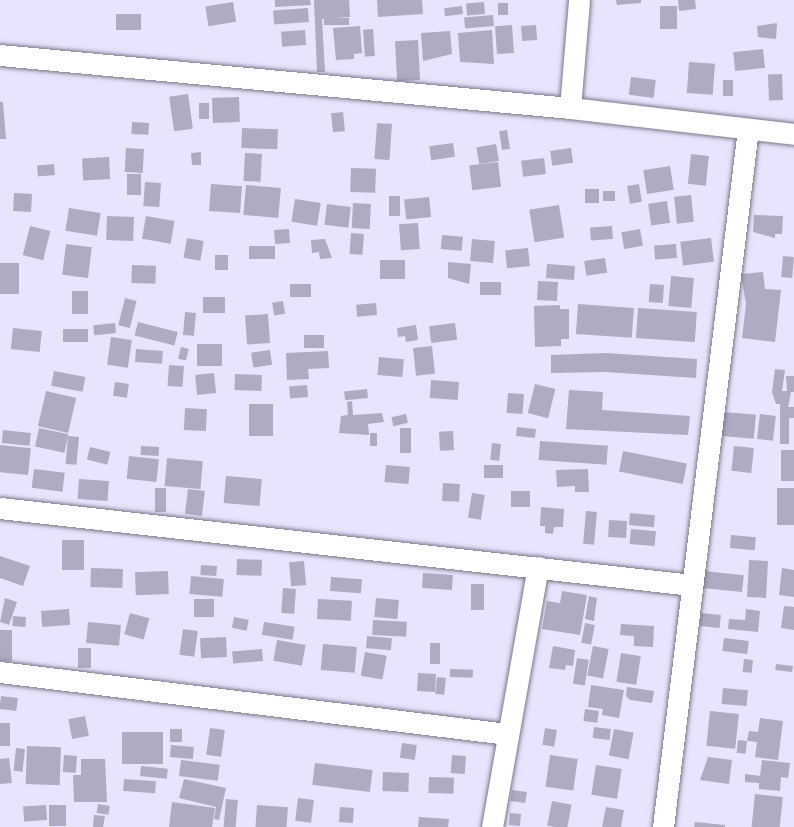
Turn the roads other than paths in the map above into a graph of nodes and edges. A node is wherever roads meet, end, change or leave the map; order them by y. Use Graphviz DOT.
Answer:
graph roads {
  1 [pos="579,0"];
  2 [pos="0,55"];
  3 [pos="570,108"];
  4 [pos="747,129"];
  5 [pos="794,134"];
  6 [pos="0,508"];
  7 [pos="538,567"];
  8 [pos="692,585"];
  9 [pos="0,672"];
  10 [pos="507,734"];
  11 [pos="492,827"];
  12 [pos="663,827"];
  1 -- 3 [label="street"];
  2 -- 3 [label="street"];
  3 -- 4 [label="street"];
  4 -- 5 [label="street"];
  4 -- 8 [label="street"];
  6 -- 7 [label="street"];
  7 -- 8 [label="street"];
  7 -- 10 [label="street"];
  8 -- 12 [label="street"];
  9 -- 10 [label="street"];
  10 -- 11 [label="street"];
}
